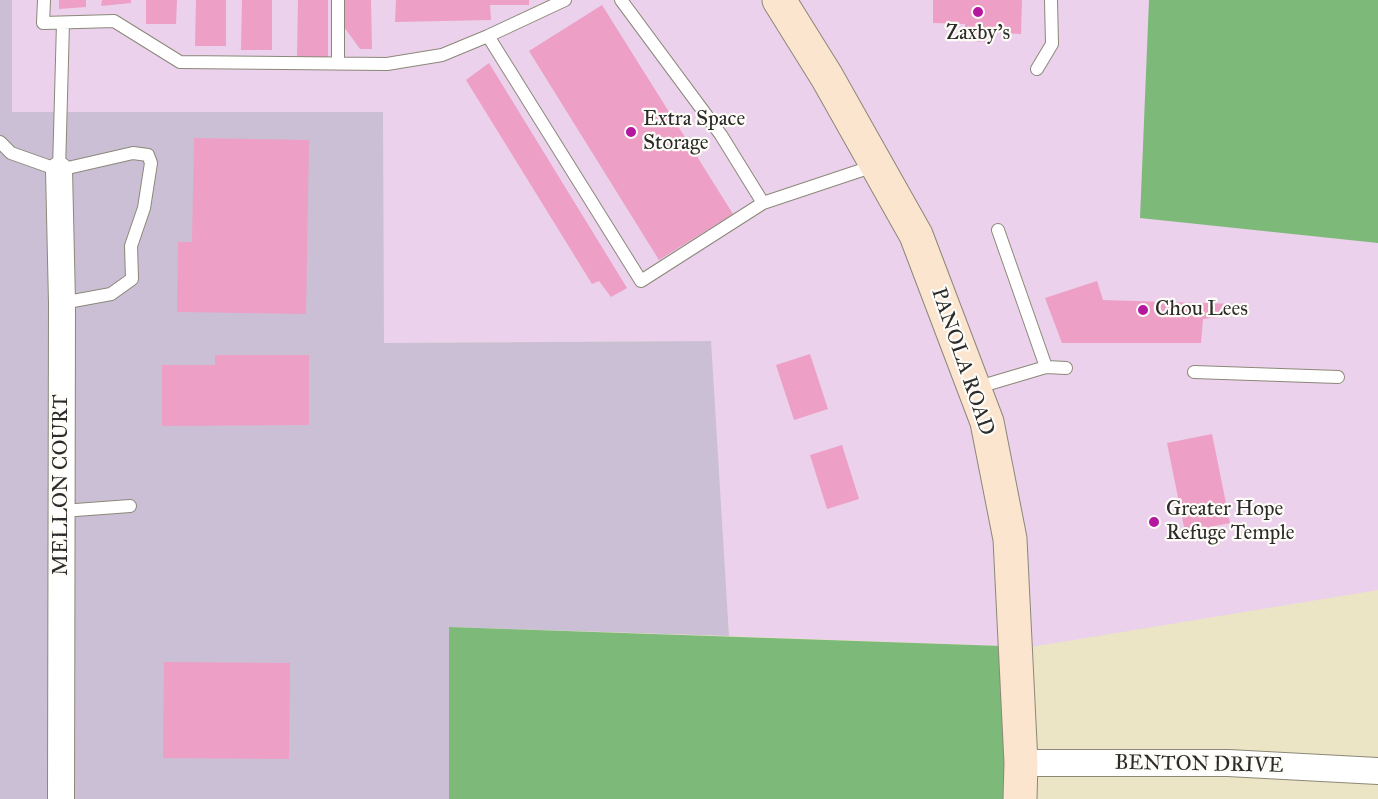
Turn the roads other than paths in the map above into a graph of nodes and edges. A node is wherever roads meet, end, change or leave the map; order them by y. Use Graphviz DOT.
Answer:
graph roads {
  1 [pos="44,0"];
  2 [pos="338,0"];
  3 [pos="565,0"];
  4 [pos="621,0"];
  5 [pos="780,0"];
  6 [pos="1050,0"];
  7 [pos="63,23"];
  8 [pos="488,36"];
  9 [pos="338,64"];
  10 [pos="1037,69"];
  11 [pos="0,142"];
  12 [pos="878,165"];
  13 [pos="59,170"];
  14 [pos="763,203"];
  15 [pos="998,230"];
  16 [pos="62,303"];
  17 [pos="1046,367"];
  18 [pos="1066,368"];
  19 [pos="1194,372"];
  20 [pos="1338,377"];
  21 [pos="974,389"];
  22 [pos="130,507"];
  23 [pos="62,511"];
  24 [pos="1021,763"];
  25 [pos="1378,771"];
  26 [pos="61,799"];
  27 [pos="1020,799"];
  1 -- 7 [label="lane"];
  2 -- 9 [label="lane"];
  3 -- 8 [label="lane"];
  4 -- 14 [label="lane"];
  5 -- 12 [label="main road, PANOLA ROAD"];
  6 -- 10 [label="lane"];
  7 -- 9 [label="lane"];
  7 -- 13 [label="lane"];
  8 -- 9 [label="lane"];
  8 -- 14 [label="lane"];
  11 -- 13 [label="lane"];
  12 -- 14 [label="lane"];
  12 -- 21 [label="main road, PANOLA ROAD"];
  13 -- 16 [label="street, MELLON COURT"];
  13 -- 16 [label="lane"];
  15 -- 17 [label="lane"];
  16 -- 23 [label="street, MELLON COURT"];
  17 -- 18 [label="lane"];
  17 -- 21 [label="lane"];
  19 -- 20 [label="lane"];
  21 -- 24 [label="main road, PANOLA ROAD"];
  22 -- 23 [label="lane"];
  23 -- 26 [label="street, MELLON COURT"];
  24 -- 25 [label="street, BENTON DRIVE"];
  24 -- 27 [label="main road, PANOLA ROAD"];
}
